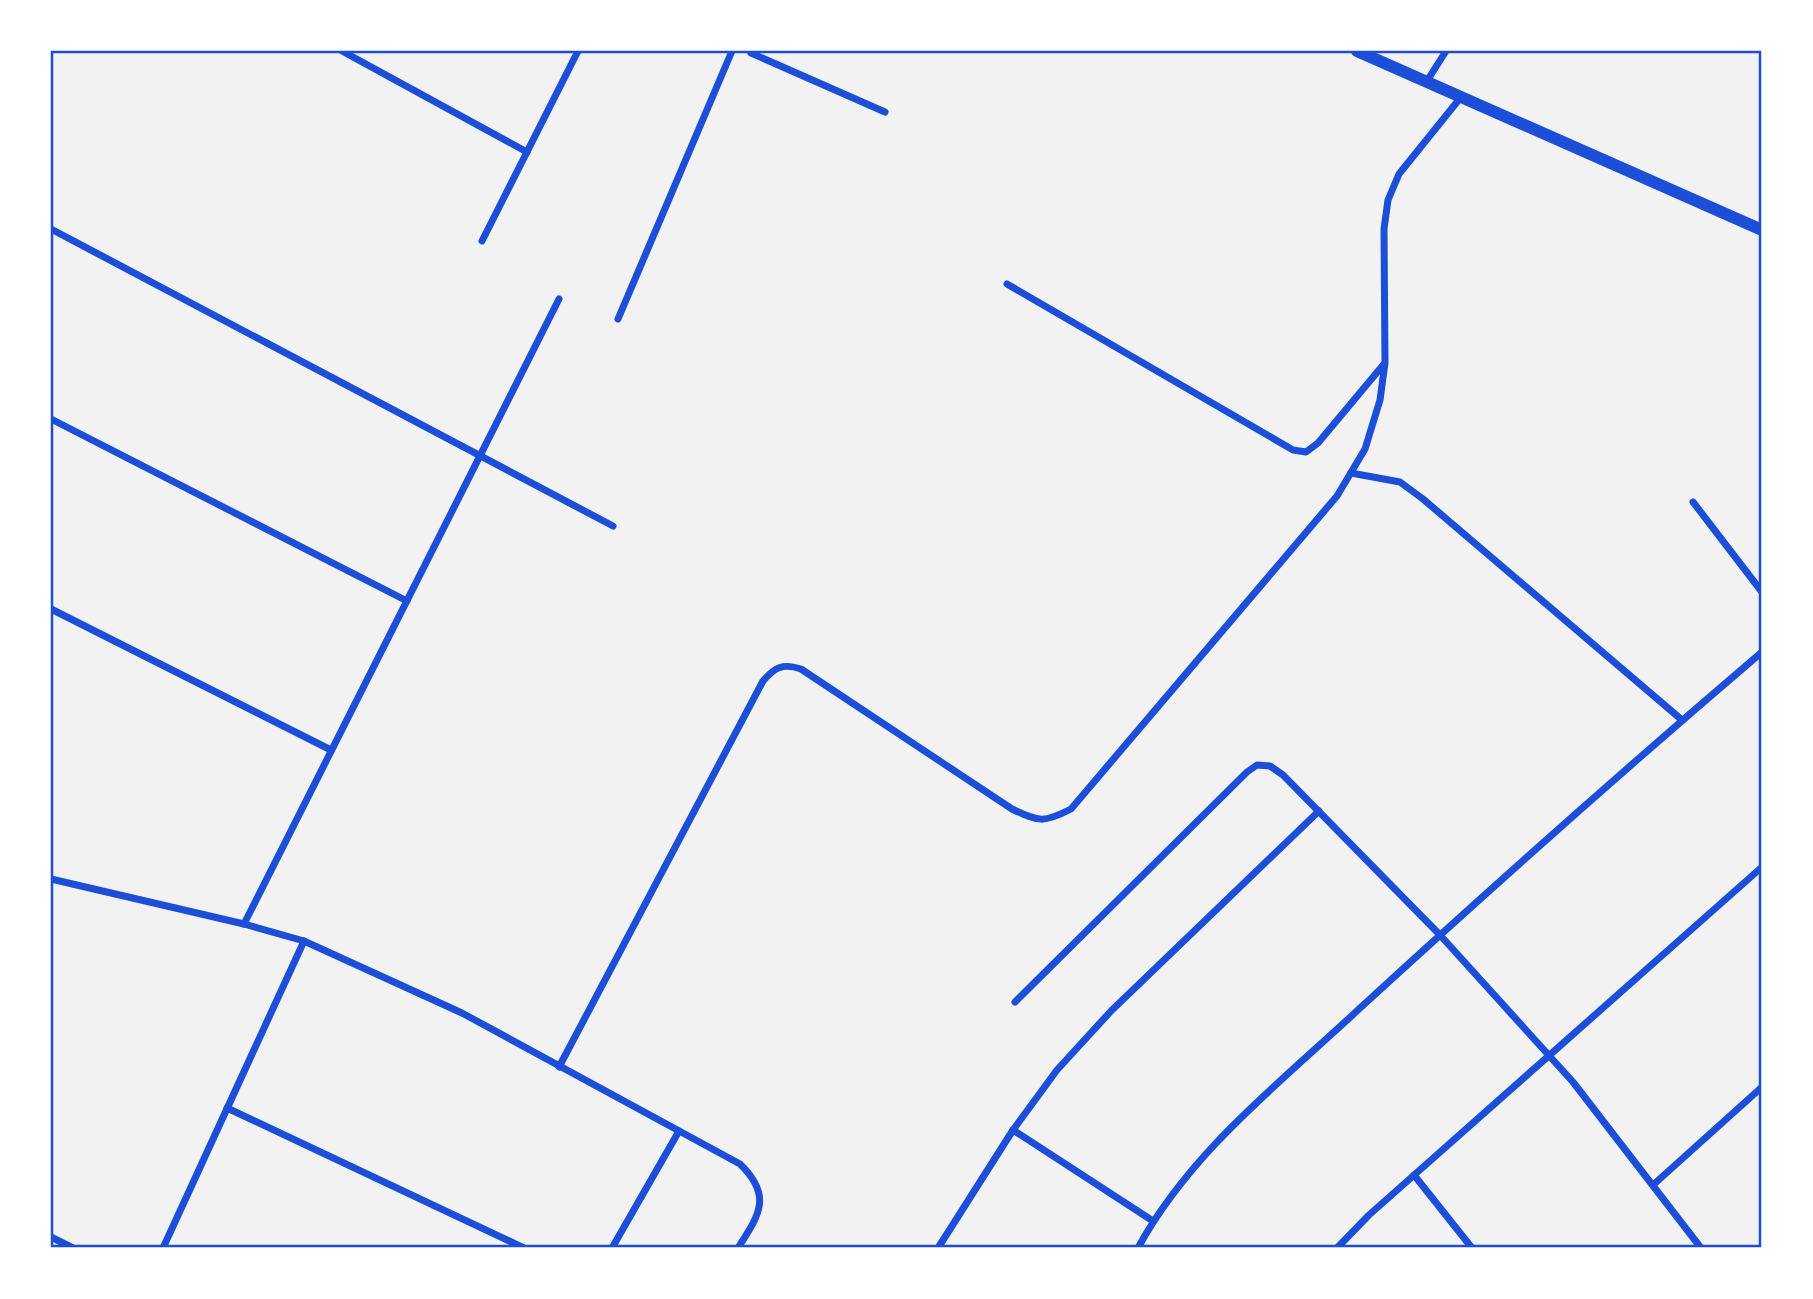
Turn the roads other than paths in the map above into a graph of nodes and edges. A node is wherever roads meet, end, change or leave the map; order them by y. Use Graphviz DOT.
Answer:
graph roads {
  1 [pos="342,51"];
  2 [pos="578,51"];
  3 [pos="732,51"];
  4 [pos="750,51"];
  5 [pos="1357,51"];
  6 [pos="1446,51"];
  7 [pos="1427,81"];
  8 [pos="1461,97"];
  9 [pos="885,112"];
  10 [pos="527,152"];
  11 [pos="51,229"];
  12 [pos="1762,230"];
  13 [pos="482,241"];
  14 [pos="1007,284"];
  15 [pos="559,299"];
  16 [pos="618,319"];
  17 [pos="1385,363"];
  18 [pos="51,419"];
  19 [pos="480,456"];
  20 [pos="1351,473"];
  21 [pos="1693,502"];
  22 [pos="613,526"];
  23 [pos="1762,592"];
  24 [pos="407,601"];
  25 [pos="51,609"];
  26 [pos="1762,652"];
  27 [pos="1682,720"];
  28 [pos="331,750"];
  29 [pos="1319,811"];
  30 [pos="1762,867"];
  31 [pos="51,880"];
  32 [pos="244,924"];
  33 [pos="1440,935"];
  34 [pos="304,941"];
  35 [pos="1015,1002"];
  36 [pos="1550,1057"];
  37 [pos="559,1066"];
  38 [pos="1762,1087"];
  39 [pos="227,1108"];
  40 [pos="1013,1130"];
  41 [pos="679,1131"];
  42 [pos="1414,1175"];
  43 [pos="1653,1185"];
  44 [pos="1153,1221"];
  45 [pos="51,1237"];
  46 [pos="74,1248"];
  47 [pos="163,1248"];
  48 [pos="524,1248"];
  49 [pos="612,1248"];
  50 [pos="738,1248"];
  51 [pos="938,1248"];
  52 [pos="1138,1248"];
  53 [pos="1337,1248"];
  54 [pos="1472,1248"];
  55 [pos="1700,1248"];
  1 -- 10 [label="street"];
  2 -- 10 [label="street"];
  3 -- 16 [label="street"];
  4 -- 9 [label="street"];
  5 -- 7 [label="street"];
  6 -- 7 [label="street"];
  7 -- 8 [label="street"];
  8 -- 12 [label="street"];
  8 -- 17 [label="street"];
  10 -- 13 [label="street"];
  11 -- 19 [label="street"];
  14 -- 17 [label="street"];
  15 -- 19 [label="street"];
  17 -- 20 [label="street"];
  18 -- 24 [label="street"];
  19 -- 22 [label="street"];
  19 -- 24 [label="street"];
  20 -- 27 [label="street"];
  20 -- 37 [label="street"];
  21 -- 23 [label="street"];
  24 -- 28 [label="street"];
  25 -- 28 [label="street"];
  26 -- 27 [label="street"];
  27 -- 33 [label="street"];
  28 -- 32 [label="street"];
  29 -- 33 [label="street"];
  29 -- 35 [label="street"];
  29 -- 40 [label="street"];
  30 -- 36 [label="street"];
  31 -- 32 [label="street"];
  32 -- 34 [label="street"];
  33 -- 36 [label="street"];
  33 -- 44 [label="street"];
  34 -- 37 [label="street"];
  34 -- 39 [label="street"];
  36 -- 42 [label="street"];
  36 -- 43 [label="street"];
  37 -- 41 [label="street"];
  38 -- 43 [label="street"];
  39 -- 47 [label="street"];
  39 -- 48 [label="street"];
  40 -- 44 [label="street"];
  40 -- 51 [label="street"];
  41 -- 49 [label="street"];
  41 -- 50 [label="street"];
  42 -- 53 [label="street"];
  42 -- 54 [label="street"];
  43 -- 55 [label="street"];
  44 -- 52 [label="street"];
  45 -- 46 [label="street"];
}
